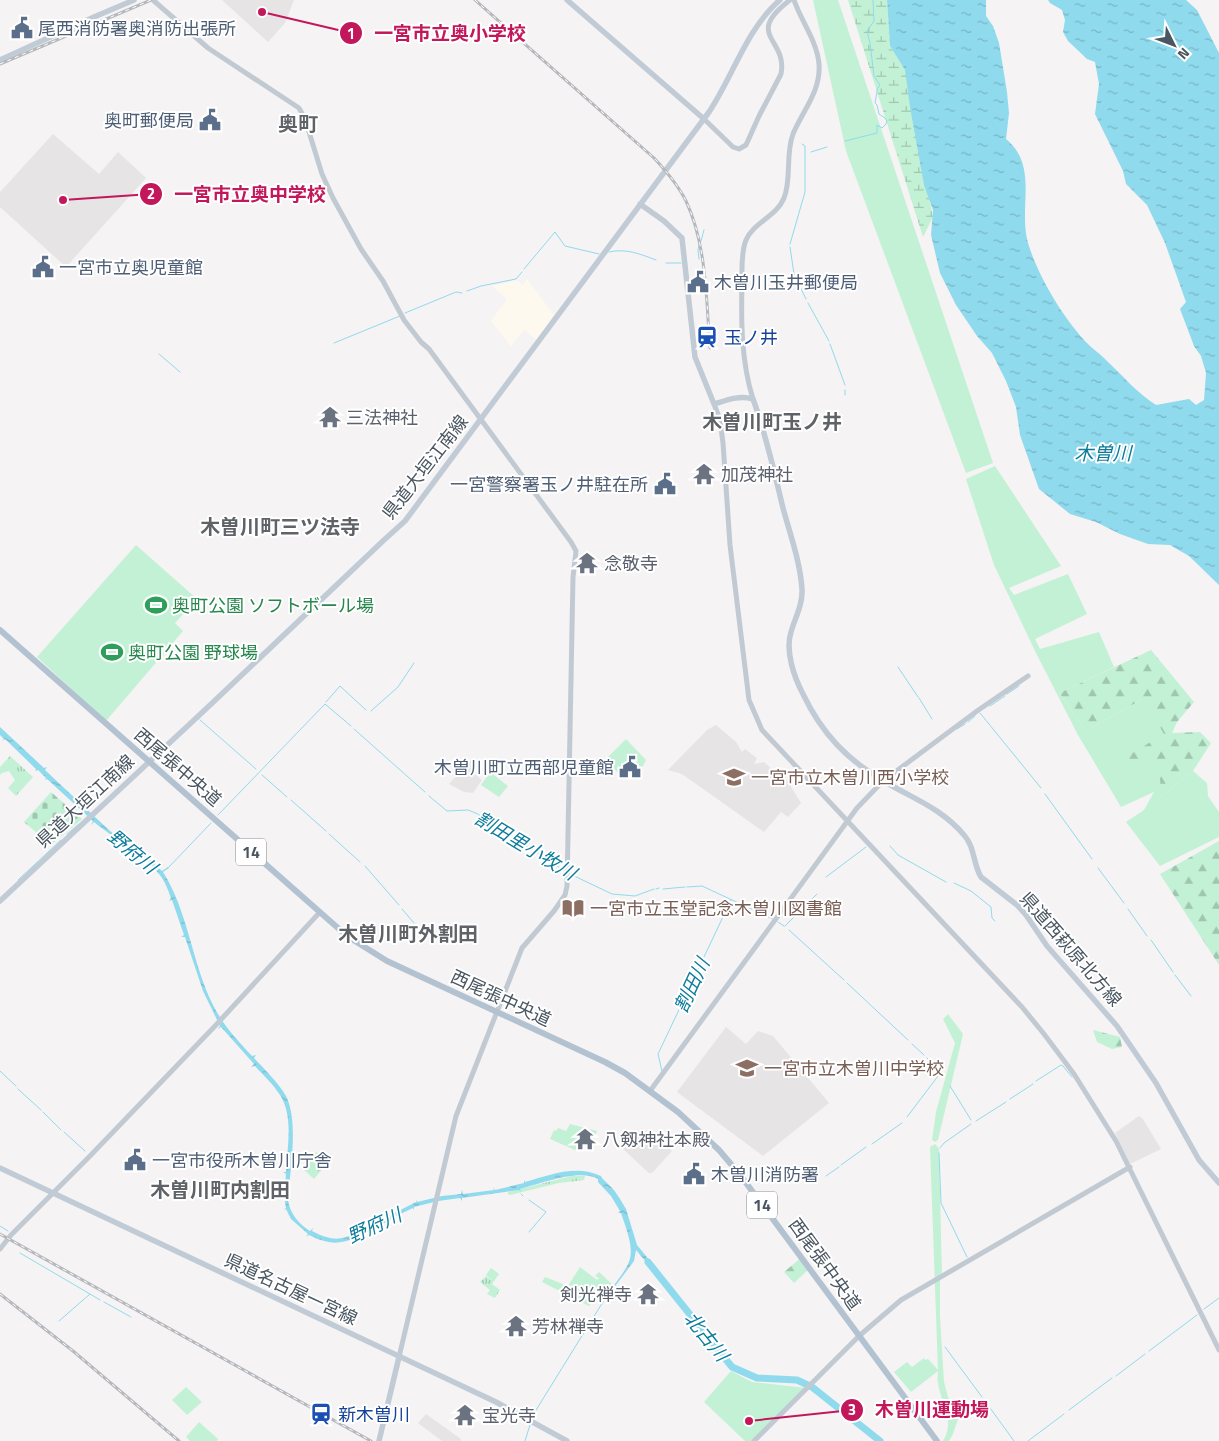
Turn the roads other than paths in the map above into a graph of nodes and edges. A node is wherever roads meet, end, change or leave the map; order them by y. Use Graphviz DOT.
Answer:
graph roads {
  1 [pos="134,0"];
  2 [pos="153,0"];
  3 [pos="567,0"];
  4 [pos="780,0"];
  5 [pos="790,0"];
  6 [pos="794,0"];
  7 [pos="0,60"];
  8 [pos="704,119"];
  9 [pos="640,204"];
  10 [pos="753,399"];
  11 [pos="714,404"];
  12 [pos="481,420"];
  13 [pos="0,630"];
  14 [pos="1028,676"];
  15 [pos="149,762"];
  16 [pos="883,781"];
  17 [pos="847,821"];
  18 [pos="0,901"];
  19 [pos="320,912"];
  20 [pos="497,1012"];
  21 [pos="650,1091"];
  22 [pos="1130,1167"];
  23 [pos="0,1168"];
  24 [pos="1219,1183"];
  25 [pos="53,1193"];
  26 [pos="0,1249"];
  27 [pos="860,1336"];
  28 [pos="1219,1350"];
  29 [pos="399,1357"];
  30 [pos="379,1441"];
  31 [pos="567,1441"];
  32 [pos="754,1441"];
  33 [pos="937,1441"];
  1 -- 7 [label="main road"];
  2 -- 12 [label="street"];
  3 -- 8 [label="main road"];
  4 -- 8 [label="main road"];
  5 -- 8 [label="street"];
  6 -- 10 [label="street"];
  8 -- 9 [label="main road"];
  9 -- 11 [label="main road"];
  9 -- 12 [label="main road, 県道大垣江南線"];
  10 -- 11 [label="main road"];
  10 -- 16 [label="main road, 県道西萩原北方線"];
  11 -- 17 [label="street"];
  12 -- 15 [label="main road, 県道大垣江南線"];
  12 -- 20 [label="street"];
  13 -- 15 [label="main road, 西尾張中央道 / 14"];
  14 -- 16 [label="street"];
  15 -- 18 [label="main road, 県道大垣江南線"];
  15 -- 19 [label="main road, 西尾張中央道 / 14"];
  16 -- 17 [label="street"];
  16 -- 24 [label="main road, 県道西萩原北方線"];
  17 -- 21 [label="street"];
  17 -- 22 [label="street"];
  19 -- 20 [label="main road, 西尾張中央道 / 14"];
  19 -- 25 [label="street"];
  20 -- 21 [label="main road, 西尾張中央道 / 14"];
  20 -- 29 [label="street"];
  21 -- 27 [label="main road, 西尾張中央道 / 14"];
  22 -- 27 [label="street"];
  22 -- 28 [label="street"];
  23 -- 25 [label="main road, 県道名古屋一宮線"];
  25 -- 26 [label="street"];
  25 -- 29 [label="main road, 県道名古屋一宮線"];
  27 -- 32 [label="street"];
  27 -- 33 [label="main road, 西尾張中央道 / 14"];
  29 -- 30 [label="main road"];
  29 -- 31 [label="main road, 県道名古屋一宮線"];
}
